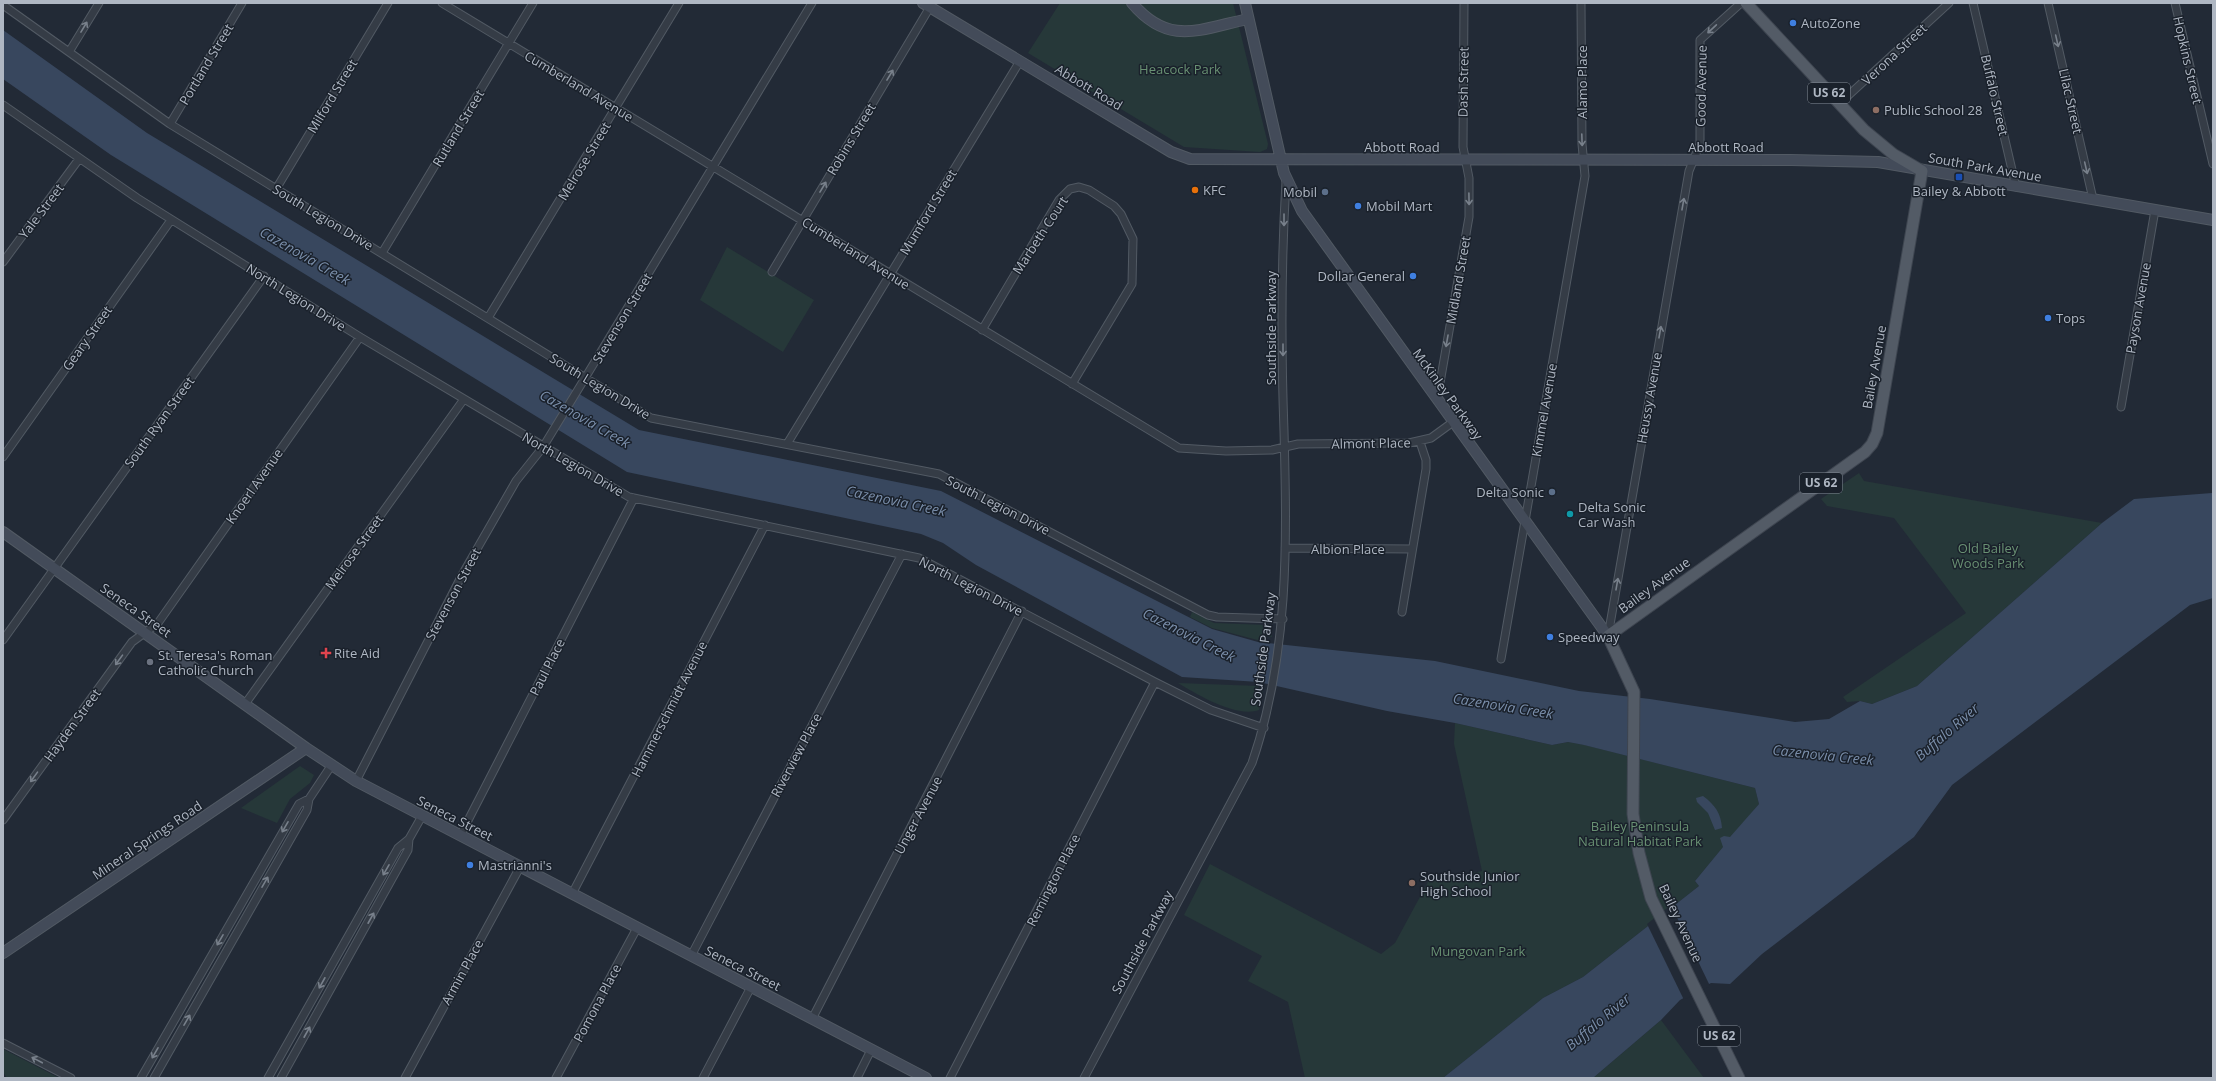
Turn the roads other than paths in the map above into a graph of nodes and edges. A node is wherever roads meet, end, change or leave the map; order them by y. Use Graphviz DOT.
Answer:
graph roads {
  1 [pos="99,3"];
  2 [pos="242,3"];
  3 [pos="388,3"];
  4 [pos="442,3"];
  5 [pos="533,3"];
  6 [pos="678,3"];
  7 [pos="812,3"];
  8 [pos="1132,3"];
  9 [pos="1245,3"];
  10 [pos="1464,3"];
  11 [pos="1582,3"];
  12 [pos="1741,3"];
  13 [pos="1746,3"];
  14 [pos="1949,3"];
  15 [pos="1973,3"];
  16 [pos="2048,3"];
  17 [pos="2175,3"];
  18 [pos="3,5"];
  19 [pos="927,5"];
  20 [pos="1248,19"];
  21 [pos="509,43"];
  22 [pos="69,52"];
  23 [pos="1020,61"];
  24 [pos="1839,104"];
  25 [pos="3,105"];
  26 [pos="616,108"];
  27 [pos="170,124"];
  28 [pos="79,159"];
  29 [pos="1281,160"];
  30 [pos="1465,160"];
  31 [pos="1584,160"];
  32 [pos="1693,160"];
  33 [pos="2213,164"];
  34 [pos="714,167"];
  35 [pos="1922,171"];
  36 [pos="1286,181"];
  37 [pos="2016,187"];
  38 [pos="276,189"];
  39 [pos="2093,199"];
  40 [pos="2155,210"];
  41 [pos="171,220"];
  42 [pos="803,220"];
  43 [pos="2213,220"];
  44 [pos="382,253"];
  45 [pos="3,262"];
  46 [pos="772,272"];
  47 [pos="890,275"];
  48 [pos="264,276"];
  49 [pos="488,318"];
  50 [pos="982,330"];
  51 [pos="360,337"];
  52 [pos="584,381"];
  53 [pos="1072,384"];
  54 [pos="464,399"];
  55 [pos="1437,400"];
  56 [pos="2121,407"];
  57 [pos="1453,422"];
  58 [pos="1420,442"];
  59 [pos="787,444"];
  60 [pos="543,446"];
  61 [pos="1285,447"];
  62 [pos="3,457"];
  63 [pos="634,498"];
  64 [pos="1524,521"];
  65 [pos="765,524"];
  66 [pos="3,532"];
  67 [pos="1285,548"];
  68 [pos="1412,549"];
  69 [pos="902,554"];
  70 [pos="54,568"];
  71 [pos="1022,611"];
  72 [pos="1402,612"];
  73 [pos="1283,619"];
  74 [pos="145,633"];
  75 [pos="1608,636"];
  76 [pos="3,640"];
  77 [pos="1501,659"];
  78 [pos="1155,682"];
  79 [pos="245,704"];
  80 [pos="1264,728"];
  81 [pos="306,748"];
  82 [pos="332,766"];
  83 [pos="356,782"];
  84 [pos="309,799"];
  85 [pos="422,816"];
  86 [pos="3,820"];
  87 [pos="460,836"];
  88 [pos="409,839"];
  89 [pos="520,867"];
  90 [pos="572,894"];
  91 [pos="245,896"];
  92 [pos="254,902"];
  93 [pos="637,928"];
  94 [pos="342,946"];
  95 [pos="352,952"];
  96 [pos="3,953"];
  97 [pos="691,956"];
  98 [pos="751,987"];
  99 [pos="188,997"];
  100 [pos="197,1002"];
  101 [pos="812,1019"];
  102 [pos="3,1043"];
  103 [pos="286,1048"];
  104 [pos="871,1050"];
  105 [pos="295,1053"];
  106 [pos="71,1078"];
  107 [pos="141,1078"];
  108 [pos="154,1078"];
  109 [pos="268,1078"];
  110 [pos="281,1078"];
  111 [pos="405,1078"];
  112 [pos="556,1078"];
  113 [pos="703,1078"];
  114 [pos="857,1078"];
  115 [pos="926,1078"];
  116 [pos="950,1078"];
  117 [pos="1084,1078"];
  118 [pos="1739,1078"];
  22 -- 1 [label="street, one-way"];
  2 -- 27 [label="street, Portland Street"];
  3 -- 38 [label="street, Milford Street"];
  4 -- 21 [label="street, Cumberland Avenue"];
  5 -- 21 [label="street, Rutland Street"];
  6 -- 26 [label="street, Melrose Street"];
  7 -- 34 [label="street, Stevenson Street"];
  8 -- 20 [label="street"];
  9 -- 20 [label="street"];
  10 -- 30 [label="street, Dash Street"];
  11 -- 31 [label="street, Alamo Place, one-way"];
  12 -- 32 [label="street, Good Avenue, one-way"];
  13 -- 24 [label="main road, South Park Avenue / US 62"];
  14 -- 24 [label="street, Verona Street"];
  15 -- 37 [label="street, Buffalo Street"];
  16 -- 39 [label="street, Lilac Street, one-way"];
  17 -- 33 [label="street, Hopkins Street"];
  18 -- 22 [label="street, South Legion Drive"];
  19 -- 23 [label="street, Abbott Road"];
  42 -- 19 [label="street, Robins Street, one-way"];
  20 -- 29 [label="street"];
  21 -- 26 [label="street, Cumberland Avenue"];
  21 -- 44 [label="street, Rutland Street"];
  22 -- 27 [label="street, South Legion Drive"];
  23 -- 29 [label="street, Abbott Road"];
  23 -- 47 [label="street, Mumford Street"];
  24 -- 35 [label="main road, South Park Avenue / US 62"];
  25 -- 28 [label="street, North Legion Drive"];
  26 -- 34 [label="street, Cumberland Avenue"];
  26 -- 49 [label="street, Melrose Street"];
  27 -- 38 [label="street, South Legion Drive"];
  28 -- 41 [label="street, North Legion Drive"];
  28 -- 45 [label="street, Yale Street"];
  29 -- 30 [label="street, Abbott Road"];
  29 -- 36 [label="street, McKinley Parkway"];
  30 -- 31 [label="street, Abbott Road"];
  30 -- 55 [label="street, Midland Street, one-way"];
  31 -- 32 [label="street, Abbott Road"];
  31 -- 64 [label="street, Kimmel Avenue"];
  32 -- 35 [label="street, Abbott Road"];
  75 -- 32 [label="street, Heussy Avenue, one-way"];
  34 -- 42 [label="street, Cumberland Avenue"];
  34 -- 52 [label="street, Stevenson Street"];
  35 -- 37 [label="street, South Park Avenue"];
  35 -- 75 [label="main road, Bailey Avenue / US 62"];
  36 -- 55 [label="street, McKinley Parkway"];
  36 -- 61 [label="street, Southside Parkway, one-way"];
  37 -- 39 [label="street, South Park Avenue"];
  38 -- 44 [label="street, South Legion Drive"];
  39 -- 40 [label="street, South Park Avenue"];
  40 -- 43 [label="street, South Park Avenue"];
  40 -- 56 [label="street, Payson Avenue"];
  41 -- 48 [label="street, North Legion Drive"];
  41 -- 62 [label="street, Geary Street"];
  42 -- 46 [label="street, Robins Street"];
  42 -- 47 [label="street, Cumberland Avenue"];
  44 -- 49 [label="street, South Legion Drive"];
  47 -- 50 [label="street, Cumberland Avenue"];
  47 -- 59 [label="street, Mumford Street"];
  48 -- 51 [label="street, North Legion Drive"];
  48 -- 70 [label="street, South Ryan Street"];
  49 -- 52 [label="street, South Legion Drive"];
  50 -- 53 [label="street, Cumberland Avenue"];
  50 -- 53 [label="street, Marbeth Court"];
  51 -- 54 [label="street, North Legion Drive"];
  51 -- 74 [label="street, Knoerl Avenue"];
  52 -- 59 [label="street, South Legion Drive"];
  52 -- 60 [label="street, Stevenson Street"];
  53 -- 61 [label="street, Cumberland Avenue"];
  54 -- 60 [label="street, North Legion Drive"];
  54 -- 79 [label="street, Melrose Street"];
  55 -- 57 [label="street, McKinley Parkway"];
  57 -- 58 [label="street, Almont Place"];
  57 -- 64 [label="street, McKinley Parkway"];
  58 -- 61 [label="street, Almont Place"];
  58 -- 68 [label="street"];
  59 -- 73 [label="street, South Legion Drive"];
  60 -- 63 [label="street, North Legion Drive"];
  60 -- 83 [label="street, Stevenson Street"];
  61 -- 67 [label="street, Southside Parkway"];
  63 -- 65 [label="street, North Legion Drive"];
  63 -- 87 [label="street, Paul Place"];
  64 -- 75 [label="street, McKinley Parkway"];
  64 -- 77 [label="street, Kimmel Avenue"];
  65 -- 69 [label="street, North Legion Drive"];
  65 -- 90 [label="street, Hammerschmidt Avenue"];
  66 -- 70 [label="street, Seneca Street"];
  67 -- 68 [label="street, Albion Place"];
  67 -- 73 [label="street, Southside Parkway"];
  68 -- 72 [label="street"];
  69 -- 71 [label="street, North Legion Drive"];
  69 -- 97 [label="street, Riverview Place"];
  70 -- 74 [label="street, Seneca Street"];
  70 -- 76 [label="street, South Ryan Street"];
  71 -- 78 [label="street, North Legion Drive"];
  71 -- 101 [label="street, Unger Avenue"];
  73 -- 80 [label="street, Southside Parkway"];
  74 -- 79 [label="street, Seneca Street"];
  74 -- 86 [label="street, Hayden Street, one-way"];
  75 -- 118 [label="main road, Bailey Avenue / US 62"];
  78 -- 80 [label="street, North Legion Drive"];
  78 -- 116 [label="street, Remington Place"];
  79 -- 81 [label="street, Seneca Street"];
  80 -- 117 [label="street, Southside Parkway"];
  81 -- 82 [label="street, Seneca Street"];
  81 -- 96 [label="street, Mineral Springs Road"];
  82 -- 83 [label="street, Seneca Street"];
  82 -- 84 [label="street"];
  83 -- 85 [label="street, Seneca Street"];
  84 -- 91 [label="street, one-way"];
  92 -- 84 [label="street, one-way"];
  85 -- 87 [label="street, Seneca Street"];
  85 -- 88 [label="street"];
  87 -- 89 [label="street, Seneca Street"];
  88 -- 94 [label="street, one-way"];
  95 -- 88 [label="street, one-way"];
  89 -- 90 [label="street, Seneca Street"];
  89 -- 111 [label="street, Armin Place"];
  90 -- 93 [label="street, Seneca Street"];
  91 -- 92 [label="street"];
  91 -- 99 [label="street, one-way"];
  92 -- 100 [label="street"];
  93 -- 97 [label="street, Seneca Street"];
  93 -- 112 [label="street, Pomona Place"];
  94 -- 95 [label="street"];
  94 -- 103 [label="street, one-way"];
  105 -- 95 [label="street, one-way"];
  97 -- 98 [label="street, Seneca Street"];
  98 -- 101 [label="street, Seneca Street"];
  98 -- 113 [label="street"];
  99 -- 100 [label="street"];
  99 -- 107 [label="street, one-way"];
  108 -- 100 [label="street, one-way"];
  101 -- 104 [label="street, Seneca Street"];
  106 -- 102 [label="street, one-way"];
  103 -- 105 [label="street"];
  103 -- 109 [label="street"];
  104 -- 114 [label="street"];
  104 -- 115 [label="street, Seneca Street"];
  105 -- 110 [label="street"];
}
